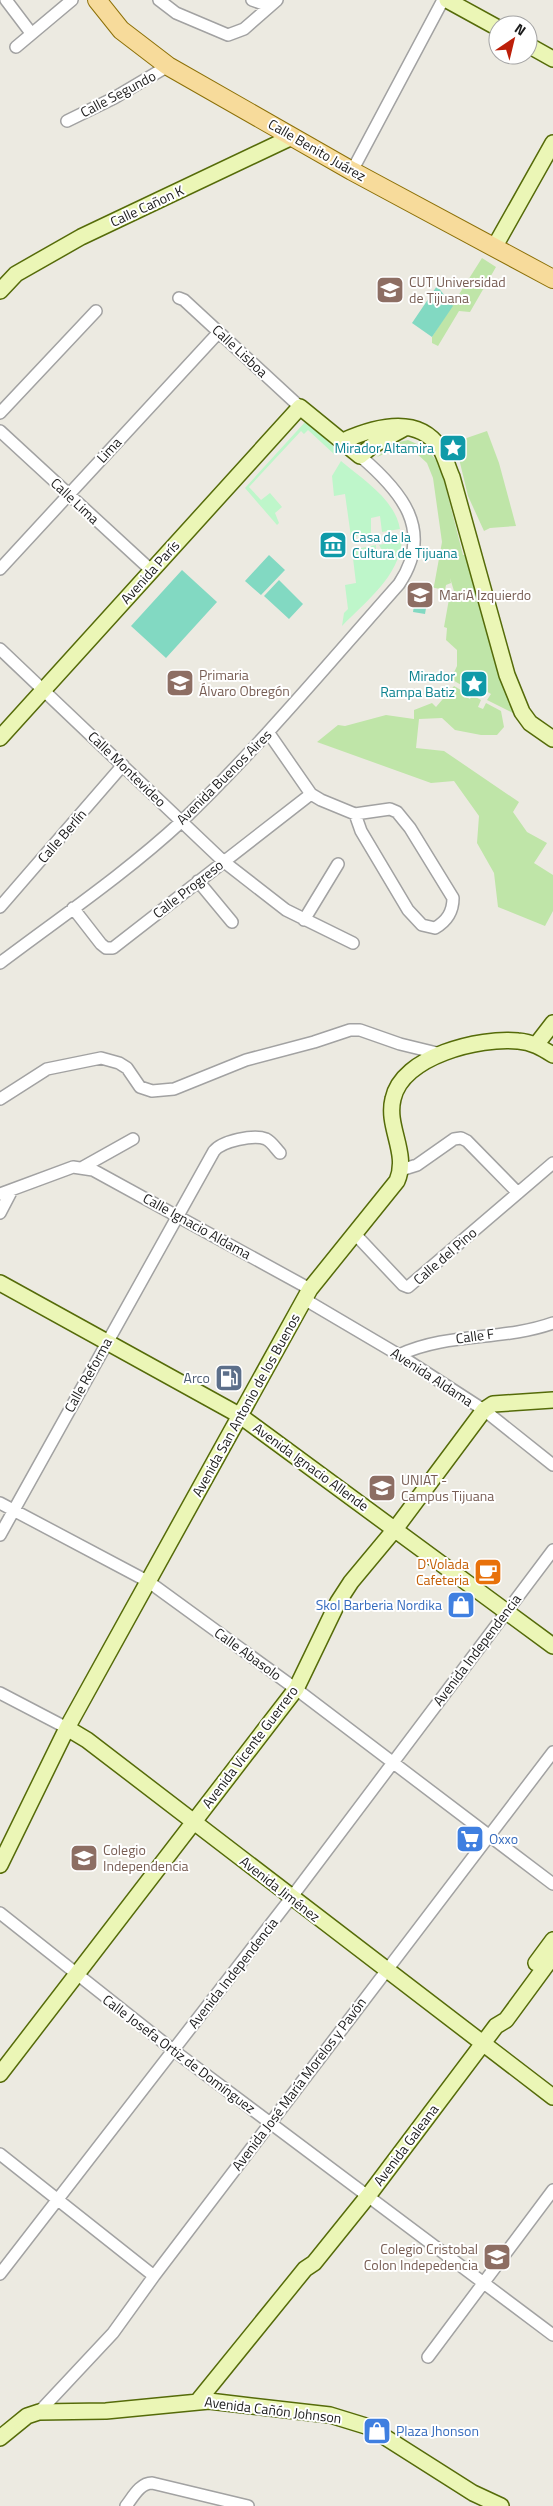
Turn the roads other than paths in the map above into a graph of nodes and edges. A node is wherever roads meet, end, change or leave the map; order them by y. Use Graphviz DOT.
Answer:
graph roads {
  1 [pos="6,0"];
  2 [pos="72,0"];
  3 [pos="97,0"];
  4 [pos="158,0"];
  5 [pos="252,0"];
  6 [pos="445,0"];
  7 [pos="273,3"];
  8 [pos="488,23"];
  9 [pos="31,33"];
  10 [pos="16,47"];
  11 [pos="538,50"];
  12 [pos="553,58"];
  13 [pos="168,66"];
  14 [pos="66,121"];
  15 [pos="292,137"];
  16 [pos="553,143"];
  17 [pos="352,171"];
  18 [pos="495,246"];
  19 [pos="553,279"];
  20 [pos="2,284"];
  21 [pos="178,298"];
  22 [pos="96,311"];
  23 [pos="219,332"];
  24 [pos="300,407"];
  25 [pos="0,414"];
  26 [pos="403,429"];
  27 [pos="0,430"];
  28 [pos="342,441"];
  29 [pos="360,456"];
  30 [pos="68,495"];
  31 [pos="0,569"];
  32 [pos="152,571"];
  33 [pos="0,649"];
  34 [pos="44,690"];
  35 [pos="268,732"];
  36 [pos="0,738"];
  37 [pos="553,739"];
  38 [pos="123,765"];
  39 [pos="311,794"];
  40 [pos="355,814"];
  41 [pos="181,822"];
  42 [pos="223,861"];
  43 [pos="338,864"];
  44 [pos="198,881"];
  45 [pos="0,907"];
  46 [pos="73,908"];
  47 [pos="304,920"];
  48 [pos="232,922"];
  49 [pos="353,943"];
  50 [pos="2,959"];
  51 [pos="553,1023"];
  52 [pos="536,1044"];
  53 [pos="440,1054"];
  54 [pos="553,1055"];
  55 [pos="0,1099"];
  56 [pos="133,1139"];
  57 [pos="280,1153"];
  58 [pos="553,1163"];
  59 [pos="83,1167"];
  60 [pos="401,1170"];
  61 [pos="12,1190"];
  62 [pos="518,1193"];
  63 [pos="0,1194"];
  64 [pos="0,1212"];
  65 [pos="177,1215"];
  66 [pos="354,1233"];
  67 [pos="0,1283"];
  68 [pos="307,1294"];
  69 [pos="553,1323"];
  70 [pos="106,1342"];
  71 [pos="399,1355"];
  72 [pos="553,1400"];
  73 [pos="484,1410"];
  74 [pos="239,1415"];
  75 [pos="553,1464"];
  76 [pos="0,1503"];
  77 [pos="13,1510"];
  78 [pos="396,1528"];
  79 [pos="0,1535"];
  80 [pos="553,1550"];
  81 [pos="149,1582"];
  82 [pos="507,1611"];
  83 [pos="553,1646"];
  84 [pos="296,1689"];
  85 [pos="0,1693"];
  86 [pos="67,1728"];
  87 [pos="553,1752"];
  88 [pos="392,1762"];
  89 [pos="194,1823"];
  90 [pos="489,1836"];
  91 [pos="0,1865"];
  92 [pos="553,1884"];
  93 [pos="290,1898"];
  94 [pos="0,1913"];
  95 [pos="553,1940"];
  96 [pos="553,1956"];
  97 [pos="386,1970"];
  98 [pos="76,1974"];
  99 [pos="496,2026"];
  100 [pos="482,2044"];
  101 [pos="173,2050"];
  102 [pos="0,2074"];
  103 [pos="553,2097"];
  104 [pos="270,2123"];
  105 [pos="0,2154"];
  106 [pos="553,2190"];
  107 [pos="368,2196"];
  108 [pos="58,2201"];
  109 [pos="0,2274"];
  110 [pos="154,2276"];
  111 [pos="482,2282"];
  112 [pos="553,2335"];
  113 [pos="428,2357"];
  114 [pos="204,2401"];
  115 [pos="39,2412"];
  116 [pos="0,2438"];
  117 [pos="126,2506"];
  118 [pos="248,2506"];
  119 [pos="501,2506"];
  1 -- 9 [label="street"];
  2 -- 9 [label="street"];
  3 -- 13 [label="main road, Calle Benito Juárez"];
  4 -- 7 [label="street"];
  5 -- 7 [label="street"];
  6 -- 8 [label="main road"];
  6 -- 17 [label="street"];
  9 -- 10 [label="street"];
  11 -- 12 [label="main road"];
  13 -- 14 [label="street, Calle Segundo"];
  13 -- 15 [label="main road, Calle Benito Juárez"];
  15 -- 17 [label="main road, Calle Benito Juárez"];
  15 -- 20 [label="main road, Calle Cañon K"];
  16 -- 18 [label="main road"];
  17 -- 18 [label="main road, Calle Benito Juárez"];
  18 -- 19 [label="main road, Calle Benito Juárez"];
  21 -- 23 [label="street, Calle Lisboa"];
  22 -- 25 [label="street"];
  23 -- 24 [label="street, Calle Lisboa"];
  23 -- 30 [label="street, Lima"];
  24 -- 28 [label="main road"];
  24 -- 32 [label="main road, Avenida París"];
  26 -- 28 [label="main road"];
  26 -- 29 [label="main road"];
  26 -- 37 [label="main road"];
  27 -- 30 [label="street, Calle Lima"];
  28 -- 29 [label="main road"];
  29 -- 35 [label="street, Avenida Buenos Aires"];
  30 -- 31 [label="street, Lima"];
  30 -- 32 [label="street, Calle Lima"];
  32 -- 34 [label="main road, Avenida París"];
  33 -- 34 [label="street, Calle Montevideo"];
  34 -- 36 [label="main road, Avenida París"];
  34 -- 38 [label="street, Calle Montevideo"];
  35 -- 39 [label="street"];
  35 -- 41 [label="street, Avenida Buenos Aires"];
  38 -- 41 [label="street, Calle Montevideo"];
  38 -- 45 [label="street, Calle Berlín"];
  39 -- 40 [label="street"];
  39 -- 42 [label="street, Calle Progreso"];
  40 -- 40 [label="street"];
  41 -- 42 [label="street, Calle Montevideo"];
  41 -- 46 [label="street, Avenida Buenos Aires"];
  42 -- 44 [label="street, Calle Progreso"];
  42 -- 47 [label="street, Calle Montevideo"];
  43 -- 47 [label="street"];
  44 -- 46 [label="street, Calle Progreso"];
  44 -- 48 [label="street"];
  46 -- 50 [label="street, Avenida Buenos Aires"];
  47 -- 49 [label="street, Calle Montevideo"];
  51 -- 52 [label="main road"];
  52 -- 53 [label="main road"];
  52 -- 54 [label="main road"];
  53 -- 55 [label="street"];
  53 -- 60 [label="main road"];
  56 -- 59 [label="street"];
  57 -- 65 [label="street, Calle Reforma"];
  58 -- 62 [label="street"];
  59 -- 61 [label="street"];
  59 -- 65 [label="street, Calle Ignacio Aldama"];
  60 -- 62 [label="street"];
  60 -- 66 [label="main road, Avenida San Antonio de los Buenos"];
  61 -- 63 [label="street"];
  61 -- 64 [label="street"];
  62 -- 66 [label="street, Calle del Pino"];
  65 -- 68 [label="street, Calle Ignacio Aldama"];
  65 -- 70 [label="street, Calle Reforma"];
  66 -- 68 [label="main road, Avenida San Antonio de los Buenos"];
  67 -- 70 [label="main road, Avenida Ignacio Allende"];
  68 -- 71 [label="street, Avenida Aldama"];
  68 -- 74 [label="main road, Avenida San Antonio de los Buenos"];
  69 -- 71 [label="street, Calle F"];
  70 -- 74 [label="main road, Avenida Ignacio Allende"];
  70 -- 77 [label="street, Calle Reforma"];
  71 -- 73 [label="street, Avenida Aldama"];
  72 -- 73 [label="main road"];
  73 -- 75 [label="street, Avenida Aldama"];
  73 -- 78 [label="main road, Avenida Vicente Guerrero"];
  74 -- 78 [label="main road, Avenida Ignacio Allende"];
  74 -- 81 [label="main road, Avenida San Antonio de los Buenos"];
  76 -- 77 [label="street, Calle Abasolo"];
  77 -- 79 [label="street, Calle Reforma"];
  77 -- 81 [label="street, Calle Abasolo"];
  78 -- 82 [label="main road, Avenida Ignacio Allende"];
  78 -- 84 [label="main road, Avenida Vicente Guerrero"];
  80 -- 82 [label="street, Avenida Independencia"];
  81 -- 84 [label="street, Calle Abasolo"];
  81 -- 86 [label="main road, Avenida San Antonio de los Buenos"];
  82 -- 83 [label="main road, Avenida Ignacio Allende"];
  82 -- 88 [label="street, Avenida Independencia"];
  84 -- 88 [label="street, Calle Abasolo"];
  84 -- 89 [label="main road, Avenida Vicente Guerrero"];
  85 -- 86 [label="street, Avenida Jiménez"];
  86 -- 89 [label="main road, Avenida Jiménez"];
  86 -- 91 [label="main road, Avenida San Antonio de los Buenos"];
  87 -- 90 [label="street, Avenida José María Morelos y Pavón"];
  88 -- 90 [label="street, Calle Abasolo"];
  88 -- 93 [label="street, Avenida Independencia"];
  89 -- 93 [label="main road, Avenida Jiménez"];
  89 -- 98 [label="main road, Avenida Vicente Guerrero"];
  90 -- 92 [label="street, Calle Abasolo"];
  90 -- 97 [label="street, Avenida José María Morelos y Pavón"];
  93 -- 97 [label="main road, Avenida Jiménez"];
  93 -- 101 [label="street, Avenida Independencia"];
  94 -- 98 [label="street, Calle Josefa Ortiz de Domínguez"];
  95 -- 99 [label="main road, Avenida Galeana"];
  96 -- 99 [label="main road, Avenida Galeana"];
  97 -- 100 [label="main road, Avenida Jiménez"];
  97 -- 104 [label="street, Avenida José María Morelos y Pavón"];
  98 -- 101 [label="street, Calle Josefa Ortiz de Domínguez"];
  98 -- 102 [label="main road, Avenida Vicente Guerrero"];
  99 -- 100 [label="main road, Avenida Galeana"];
  100 -- 103 [label="main road, Avenida Jiménez"];
  100 -- 107 [label="main road, Avenida Galeana"];
  101 -- 104 [label="street, Calle Josefa Ortiz de Domínguez"];
  101 -- 108 [label="street, Avenida Independencia"];
  104 -- 107 [label="street, Calle Josefa Ortiz de Domínguez"];
  104 -- 110 [label="street, Avenida José María Morelos y Pavón"];
  105 -- 108 [label="street"];
  106 -- 111 [label="street"];
  107 -- 111 [label="street, Calle Josefa Ortiz de Domínguez"];
  107 -- 114 [label="main road, Avenida Galeana"];
  108 -- 109 [label="street, Avenida Independencia"];
  108 -- 110 [label="street"];
  110 -- 115 [label="street, Avenida José María Morelos y Pavón"];
  111 -- 112 [label="street, Calle Josefa Ortiz de Domínguez"];
  111 -- 113 [label="street"];
  114 -- 115 [label="main road, Avenida Cañón Johnson"];
  114 -- 119 [label="main road, Avenida Cañón Johnson"];
  115 -- 116 [label="main road, Avenida Cañón Johnson"];
  117 -- 118 [label="street"];
}
